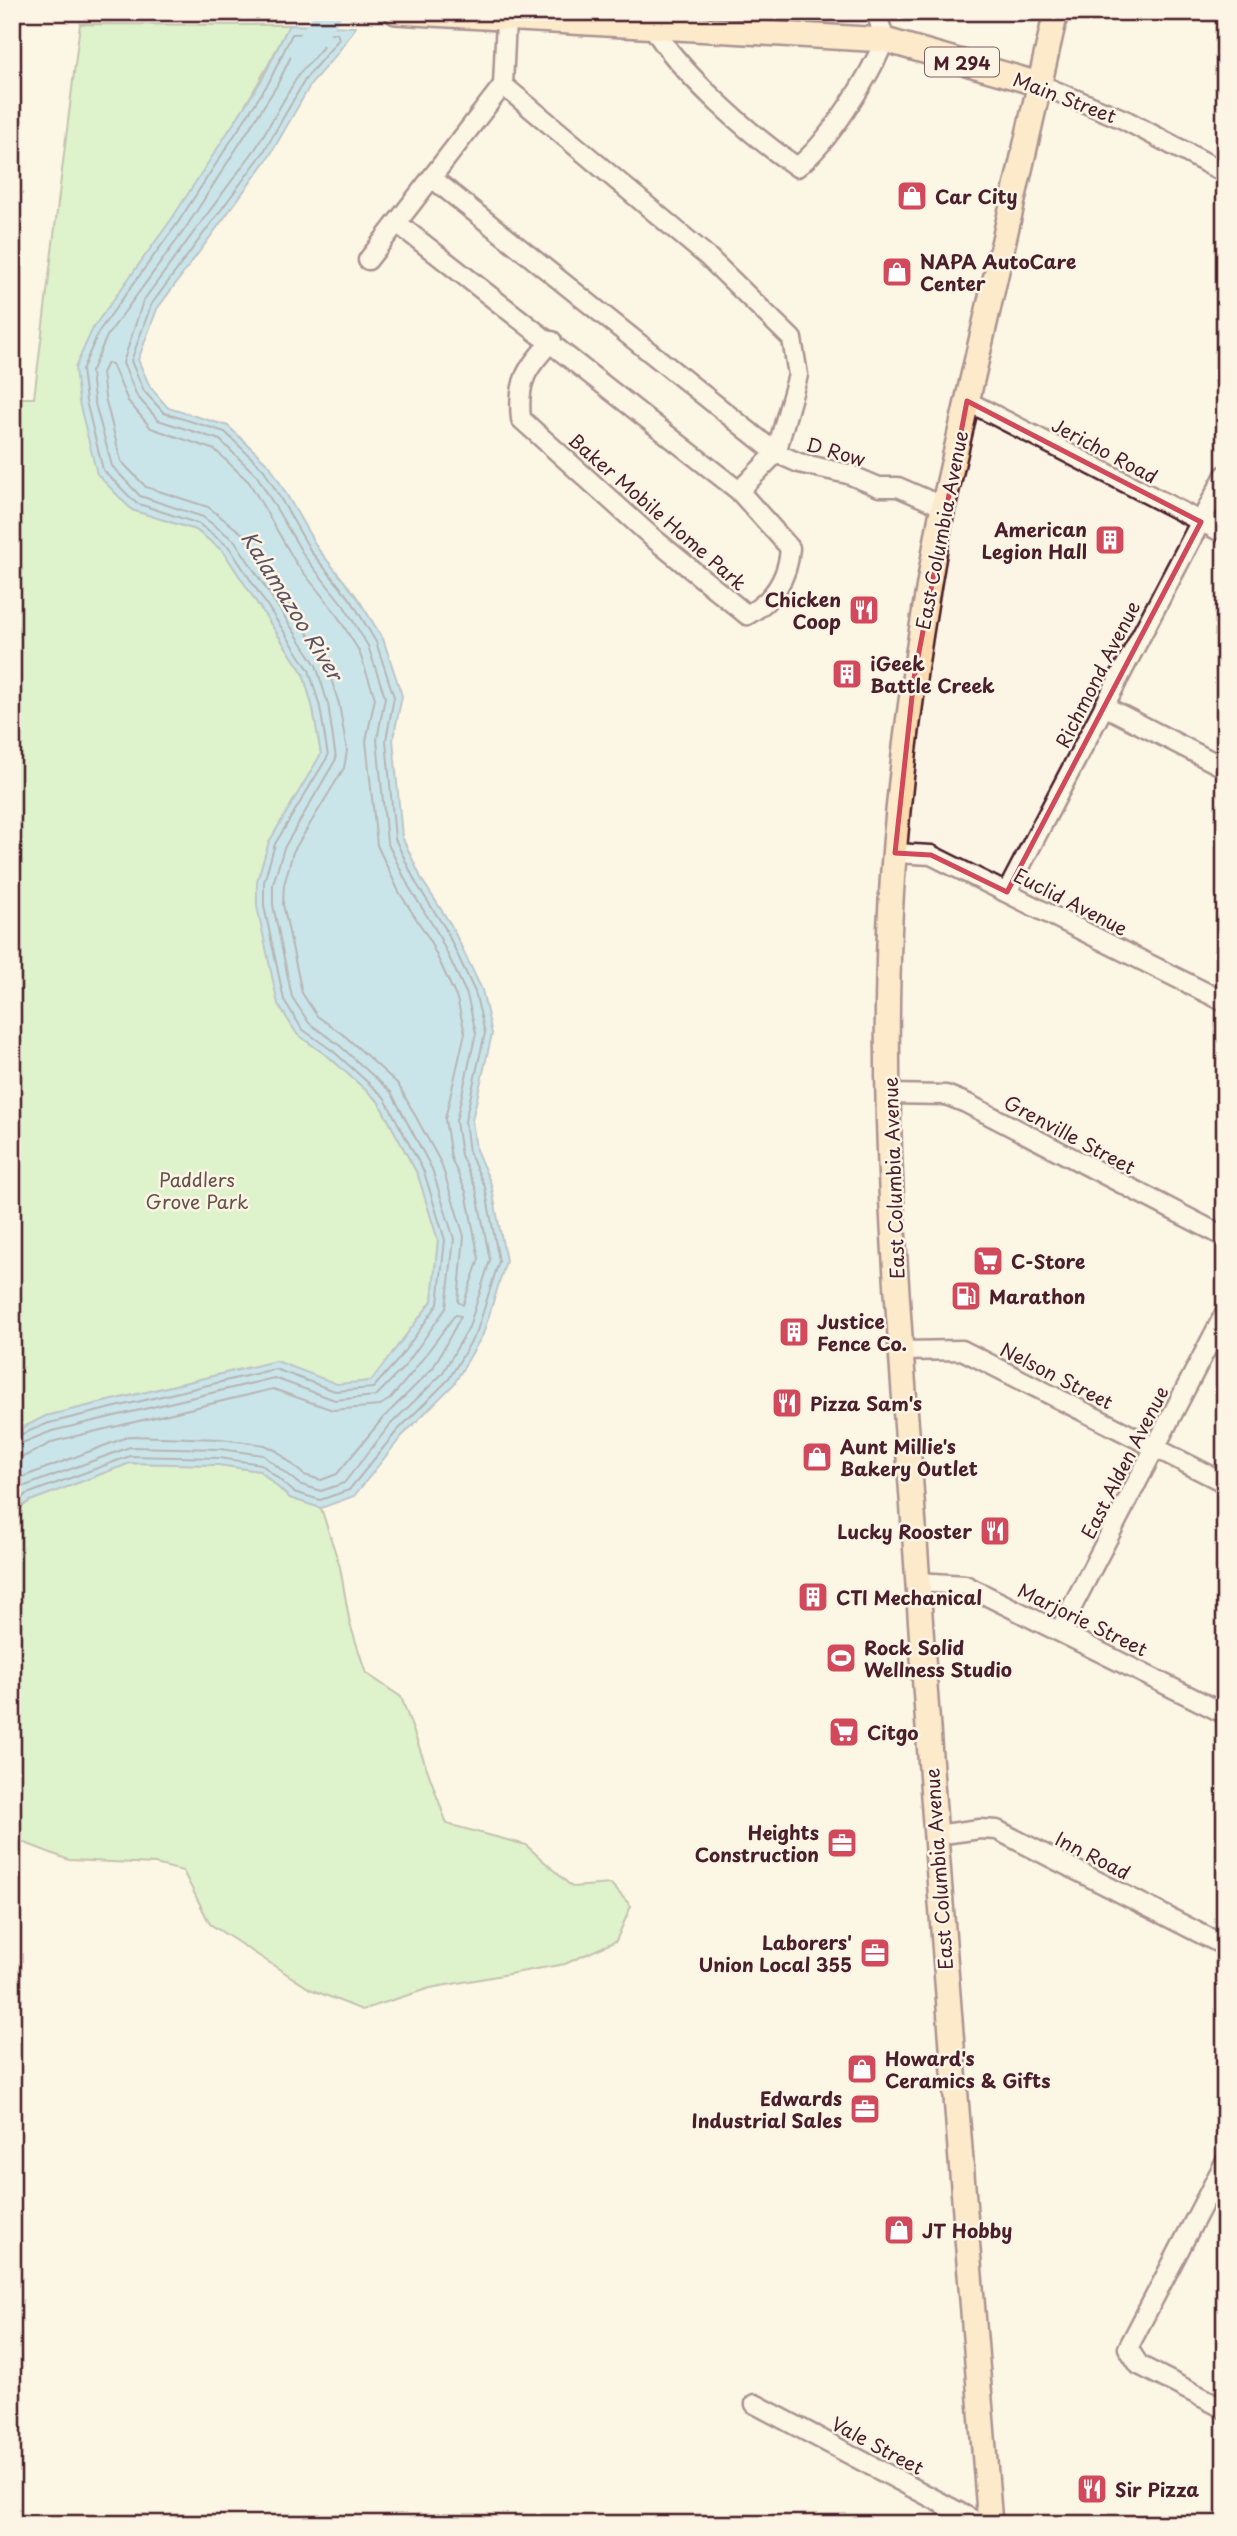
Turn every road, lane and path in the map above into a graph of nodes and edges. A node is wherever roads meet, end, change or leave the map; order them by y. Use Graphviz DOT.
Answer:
graph roads {
  1 [pos="398,12"];
  2 [pos="876,12"];
  3 [pos="1056,12"];
  4 [pos="506,19"];
  5 [pos="652,26"];
  6 [pos="885,40"];
  7 [pos="1039,84"];
  8 [pos="503,85"];
  9 [pos="1225,173"];
  10 [pos="432,178"];
  11 [pos="397,223"];
  12 [pos="368,260"];
  13 [pos="552,341"];
  14 [pos="967,401"];
  15 [pos="776,453"];
  16 [pos="1225,475"];
  17 [pos="740,491"];
  18 [pos="942,511"];
  19 [pos="1201,522"];
  20 [pos="1225,534"];
  21 [pos="1104,706"];
  22 [pos="1225,768"];
  23 [pos="895,853"];
  24 [pos="1007,892"];
  25 [pos="1225,1002"];
  26 [pos="889,1094"];
  27 [pos="1225,1237"];
  28 [pos="1225,1313"];
  29 [pos="901,1351"];
  30 [pos="1155,1447"];
  31 [pos="1225,1483"];
  32 [pos="918,1582"];
  33 [pos="1060,1630"];
  34 [pos="1225,1714"];
  35 [pos="936,1835"];
  36 [pos="1225,1946"];
  37 [pos="1223,2169"];
  38 [pos="755,2404"];
  39 [pos="1225,2409"];
  40 [pos="981,2524"];
  41 [pos="990,2524"];
  1 -- 4 [label="main road, M 294"];
  2 -- 6 [label="street"];
  3 -- 7 [label="main road, East Columbia Avenue"];
  4 -- 5 [label="main road, M 294"];
  4 -- 8 [label="street"];
  5 -- 6 [label="main road, M 294"];
  5 -- 6 [label="street"];
  6 -- 7 [label="main road, Main Street / M 294"];
  7 -- 9 [label="street, Main Street"];
  7 -- 14 [label="main road, East Columbia Avenue"];
  8 -- 10 [label="street"];
  8 -- 15 [label="street"];
  10 -- 11 [label="street"];
  10 -- 15 [label="street"];
  11 -- 12 [label="street"];
  11 -- 13 [label="street, Baker Mobile Home Park"];
  13 -- 17 [label="street, Baker Mobile Home Park"];
  13 -- 17 [label="street, Baker Mobile Home Park"];
  14 -- 18 [label="main road, East Columbia Avenue"];
  14 -- 19 [label="street, Jericho Road"];
  15 -- 17 [label="street"];
  15 -- 18 [label="street, D Row"];
  16 -- 19 [label="street, Richmond Avenue"];
  18 -- 23 [label="main road, East Columbia Avenue"];
  19 -- 20 [label="street, Jericho Road"];
  19 -- 21 [label="street, Richmond Avenue"];
  21 -- 22 [label="street"];
  21 -- 24 [label="street, Richmond Avenue"];
  23 -- 24 [label="street, Euclid Avenue"];
  23 -- 26 [label="main road, East Columbia Avenue"];
  24 -- 25 [label="street, Euclid Avenue"];
  26 -- 27 [label="street, Grenville Street"];
  26 -- 29 [label="main road, East Columbia Avenue"];
  28 -- 30 [label="street, East Alden Avenue"];
  29 -- 30 [label="street, Nelson Street"];
  29 -- 32 [label="main road, East Columbia Avenue"];
  30 -- 31 [label="street, Nelson Street"];
  30 -- 33 [label="street, East Alden Avenue"];
  32 -- 33 [label="street, Marjorie Street"];
  32 -- 35 [label="main road, East Columbia Avenue"];
  33 -- 34 [label="street, Marjorie Street"];
  35 -- 36 [label="street, Inn Road"];
  35 -- 41 [label="main road, East Columbia Avenue"];
  37 -- 39 [label="street"];
  38 -- 40 [label="street, Vale Street"];
}
